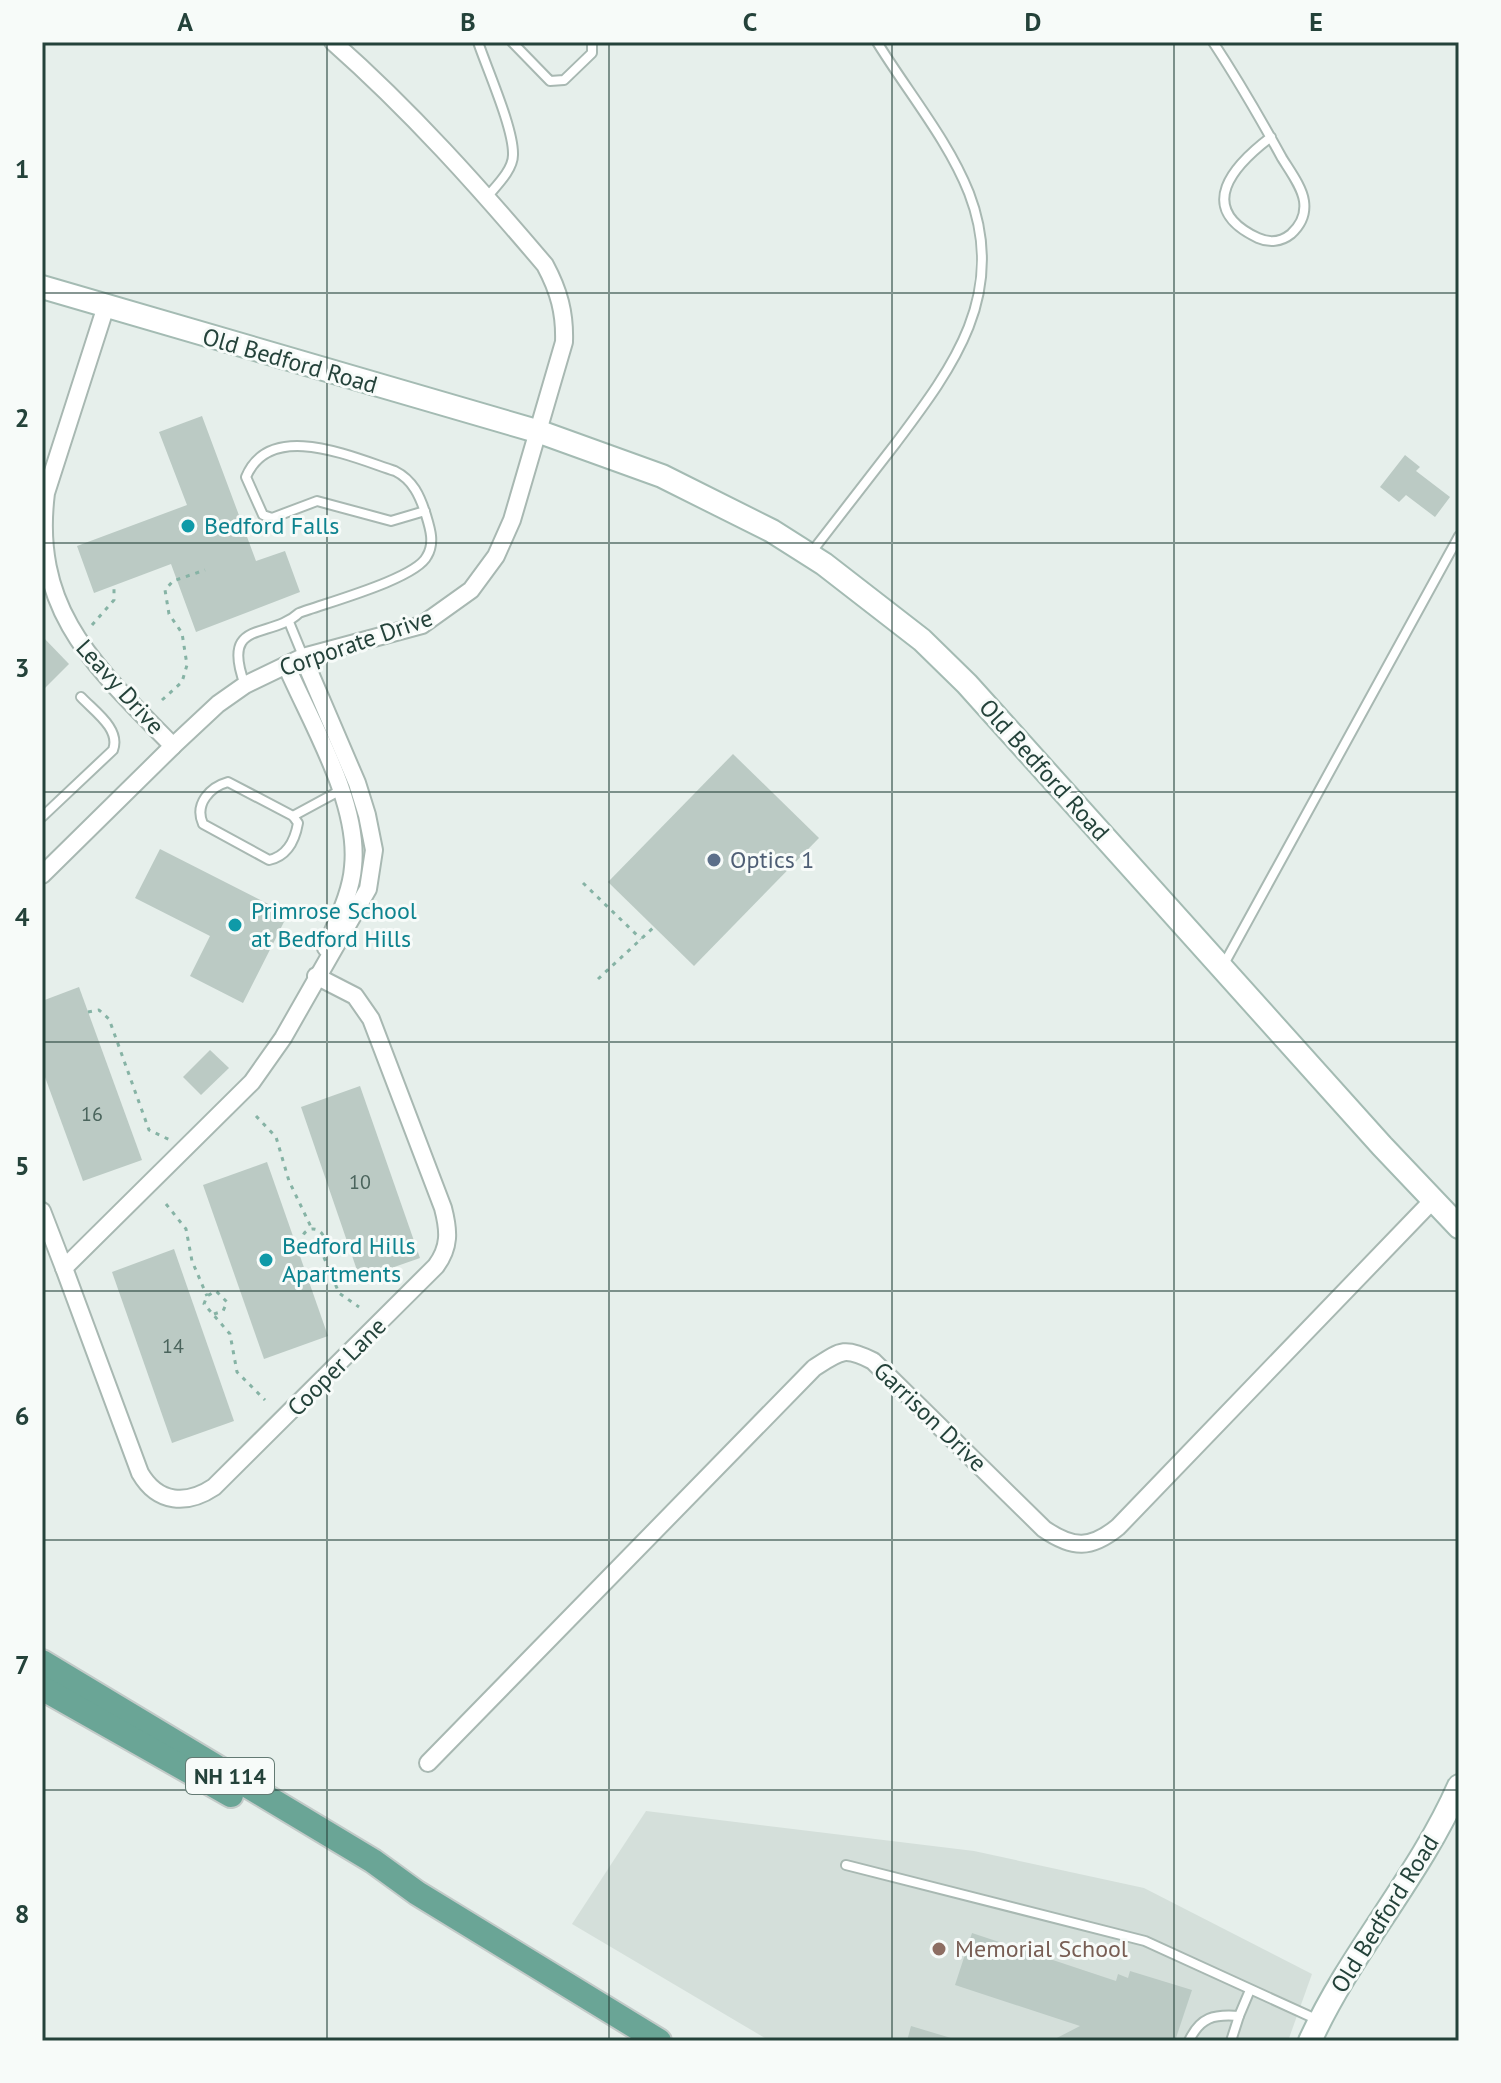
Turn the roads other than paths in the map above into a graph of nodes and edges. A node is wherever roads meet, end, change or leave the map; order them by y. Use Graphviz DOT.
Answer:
graph roads {
  1 [pos="333,42"];
  2 [pos="478,42"];
  3 [pos="512,42"];
  4 [pos="592,42"];
  5 [pos="877,42"];
  6 [pos="1213,42"];
  7 [pos="1271,137"];
  8 [pos="487,197"];
  9 [pos="42,287"];
  10 [pos="106,306"];
  11 [pos="540,432"];
  12 [pos="425,511"];
  13 [pos="1459,536"];
  14 [pos="810,555"];
  15 [pos="289,622"];
  16 [pos="303,657"];
  17 [pos="286,665"];
  18 [pos="245,685"];
  19 [pos="81,697"];
  20 [pos="173,746"];
  21 [pos="341,790"];
  22 [pos="293,816"];
  23 [pos="42,817"];
  24 [pos="42,875"];
  25 [pos="1221,968"];
  26 [pos="316,976"];
  27 [pos="1433,1200"];
  28 [pos="42,1211"];
  29 [pos="1459,1227"];
  30 [pos="64,1268"];
  31 [pos="42,1662"];
  32 [pos="42,1688"];
  33 [pos="428,1763"];
  34 [pos="1459,1786"];
  35 [pos="846,1865"];
  36 [pos="417,1893"];
  37 [pos="1250,1990"];
  38 [pos="1239,2016"];
  39 [pos="1314,2031"];
  40 [pos="659,2041"];
  41 [pos="1189,2041"];
  42 [pos="1231,2041"];
  1 -- 8 [label="street"];
  2 -- 8 [label="lane"];
  3 -- 4 [label="lane"];
  5 -- 14 [label="lane"];
  6 -- 7 [label="lane"];
  7 -- 7 [label="lane"];
  8 -- 11 [label="street"];
  9 -- 10 [label="street, Old Bedford Road"];
  10 -- 11 [label="street, Old Bedford Road"];
  10 -- 20 [label="street, Leavy Drive"];
  11 -- 14 [label="street, Old Bedford Road"];
  11 -- 16 [label="street, Corporate Drive"];
  12 -- 12 [label="lane"];
  12 -- 15 [label="lane"];
  13 -- 25 [label="lane"];
  14 -- 25 [label="street, Old Bedford Road"];
  15 -- 16 [label="lane"];
  15 -- 18 [label="lane"];
  16 -- 17 [label="street, Corporate Drive"];
  16 -- 26 [label="street"];
  17 -- 18 [label="street, Corporate Drive"];
  17 -- 21 [label="street"];
  18 -- 20 [label="street, Corporate Drive"];
  19 -- 23 [label="lane"];
  20 -- 24 [label="street, Corporate Drive"];
  21 -- 22 [label="lane"];
  21 -- 26 [label="street"];
  22 -- 22 [label="lane"];
  25 -- 27 [label="street, Old Bedford Road"];
  26 -- 30 [label="street"];
  26 -- 30 [label="street, Cooper Lane"];
  27 -- 29 [label="street, Old Bedford Road"];
  27 -- 33 [label="street, Garrison Drive"];
  28 -- 30 [label="street, Cooper Lane"];
  31 -- 36 [label="main road, NH 114"];
  32 -- 36 [label="main road, NH 114"];
  34 -- 39 [label="street, Old Bedford Road"];
  35 -- 37 [label="lane"];
  36 -- 40 [label="main road, NH 114"];
  37 -- 38 [label="lane"];
  37 -- 39 [label="lane"];
  38 -- 41 [label="lane"];
  38 -- 42 [label="lane"];
}
